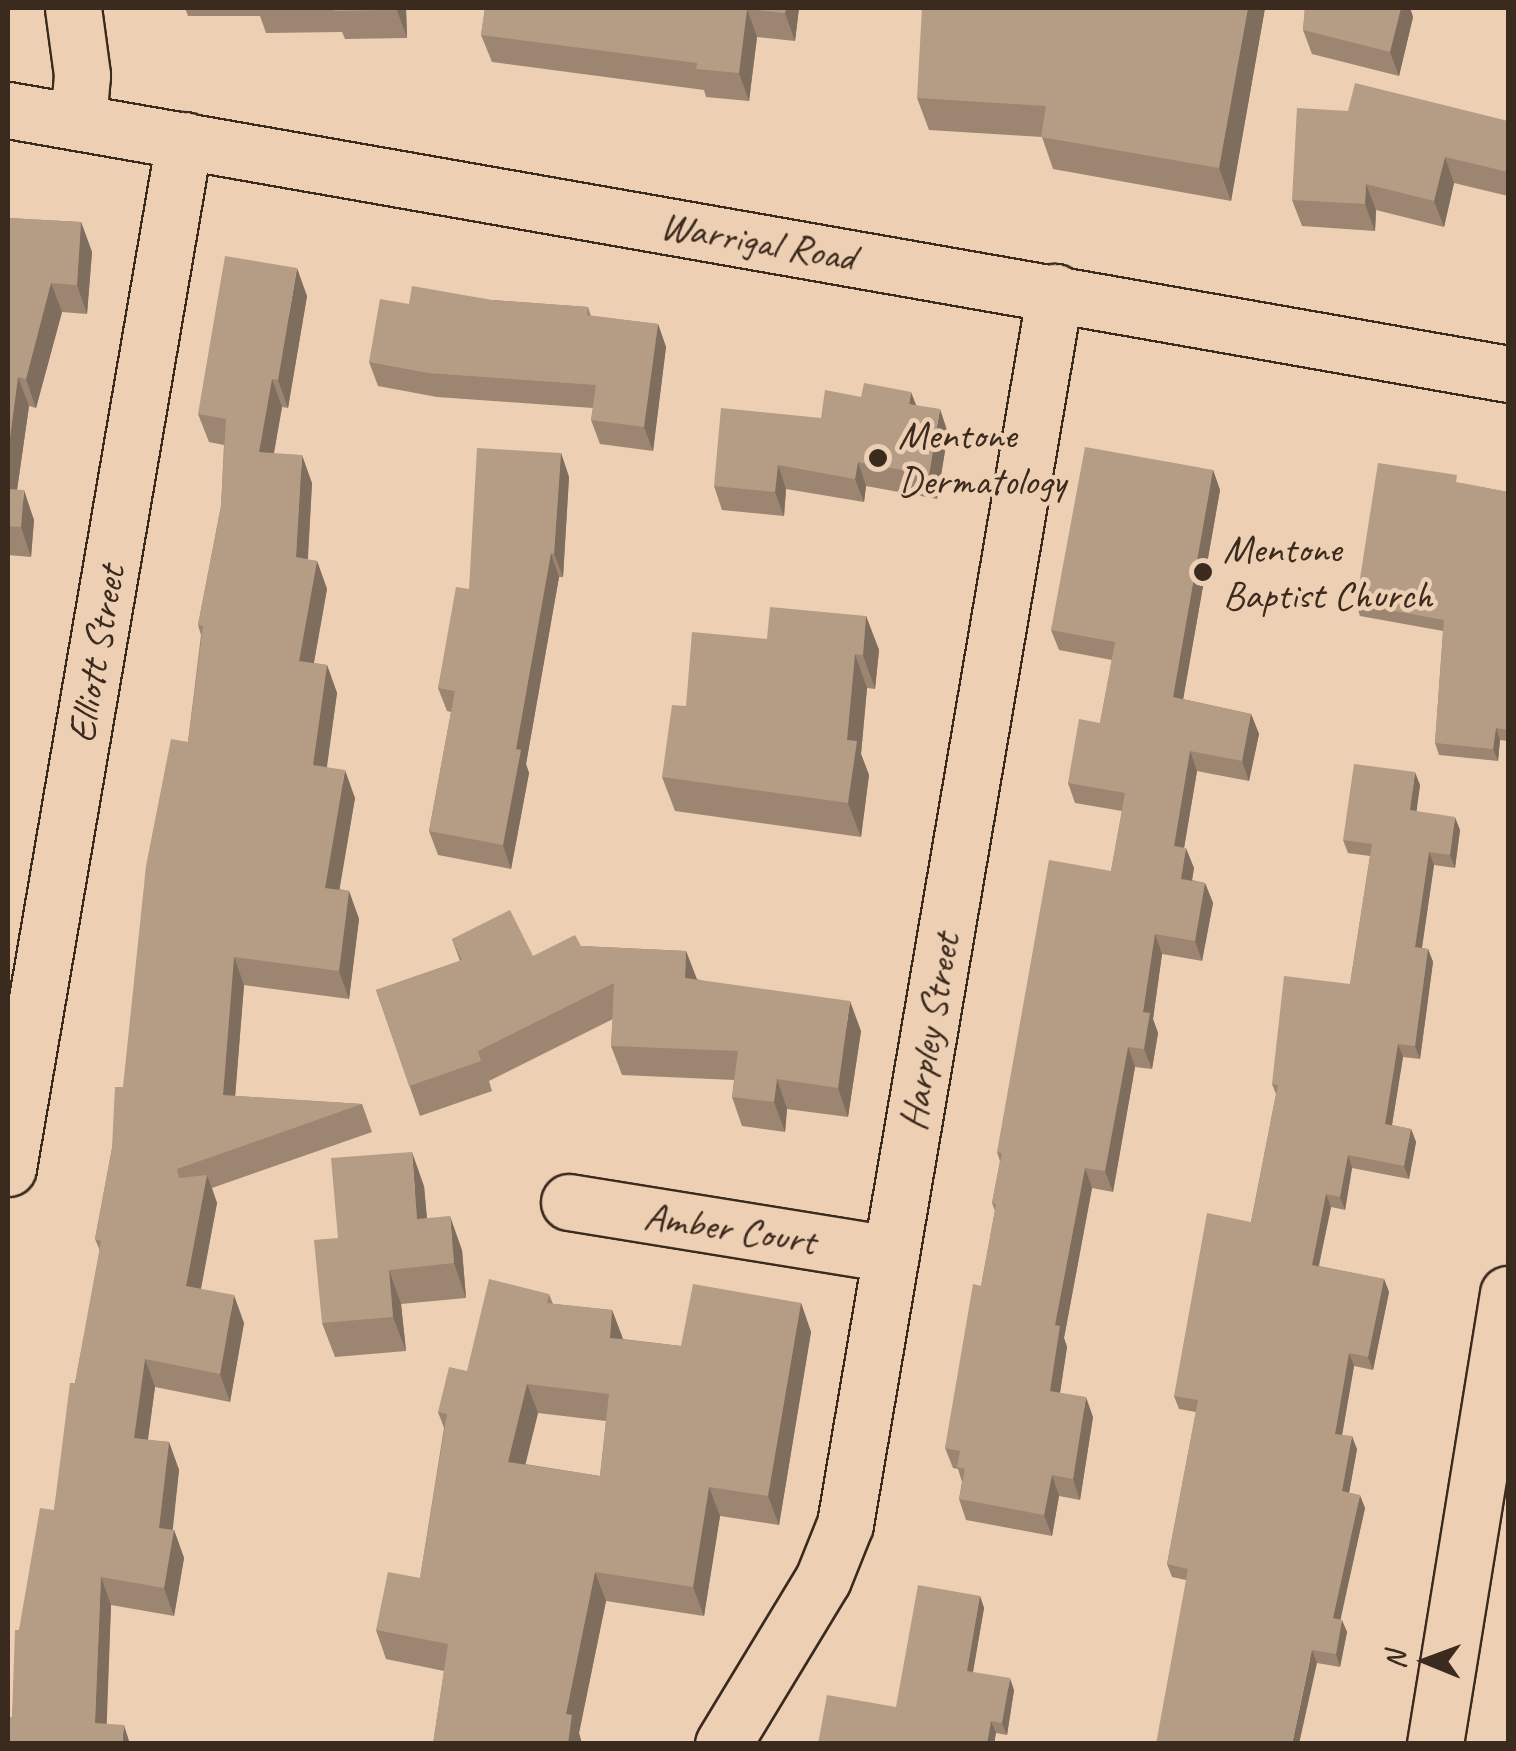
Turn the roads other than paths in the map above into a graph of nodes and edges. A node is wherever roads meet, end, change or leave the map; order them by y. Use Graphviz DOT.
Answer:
graph roads {
  1 [pos="73,8"];
  2 [pos="8,110"];
  3 [pos="78,122"];
  4 [pos="184,140"];
  5 [pos="1055,292"];
  6 [pos="1508,374"];
  7 [pos="8,1168"];
  8 [pos="569,1202"];
  9 [pos="892,1254"];
  10 [pos="1506,1326"];
  11 [pos="723,1744"];
  12 [pos="1435,1744"];
  1 -- 3 [label="main road"];
  2 -- 3 [label="main road, Warrigal Road"];
  3 -- 4 [label="main road, Warrigal Road"];
  4 -- 5 [label="main road, Warrigal Road"];
  4 -- 7 [label="main road, Elliott Street"];
  5 -- 6 [label="main road, Warrigal Road"];
  5 -- 9 [label="main road, Harpley Street"];
  8 -- 9 [label="main road, Amber Court"];
  9 -- 11 [label="main road, Harpley Street"];
  10 -- 12 [label="main road"];
}
